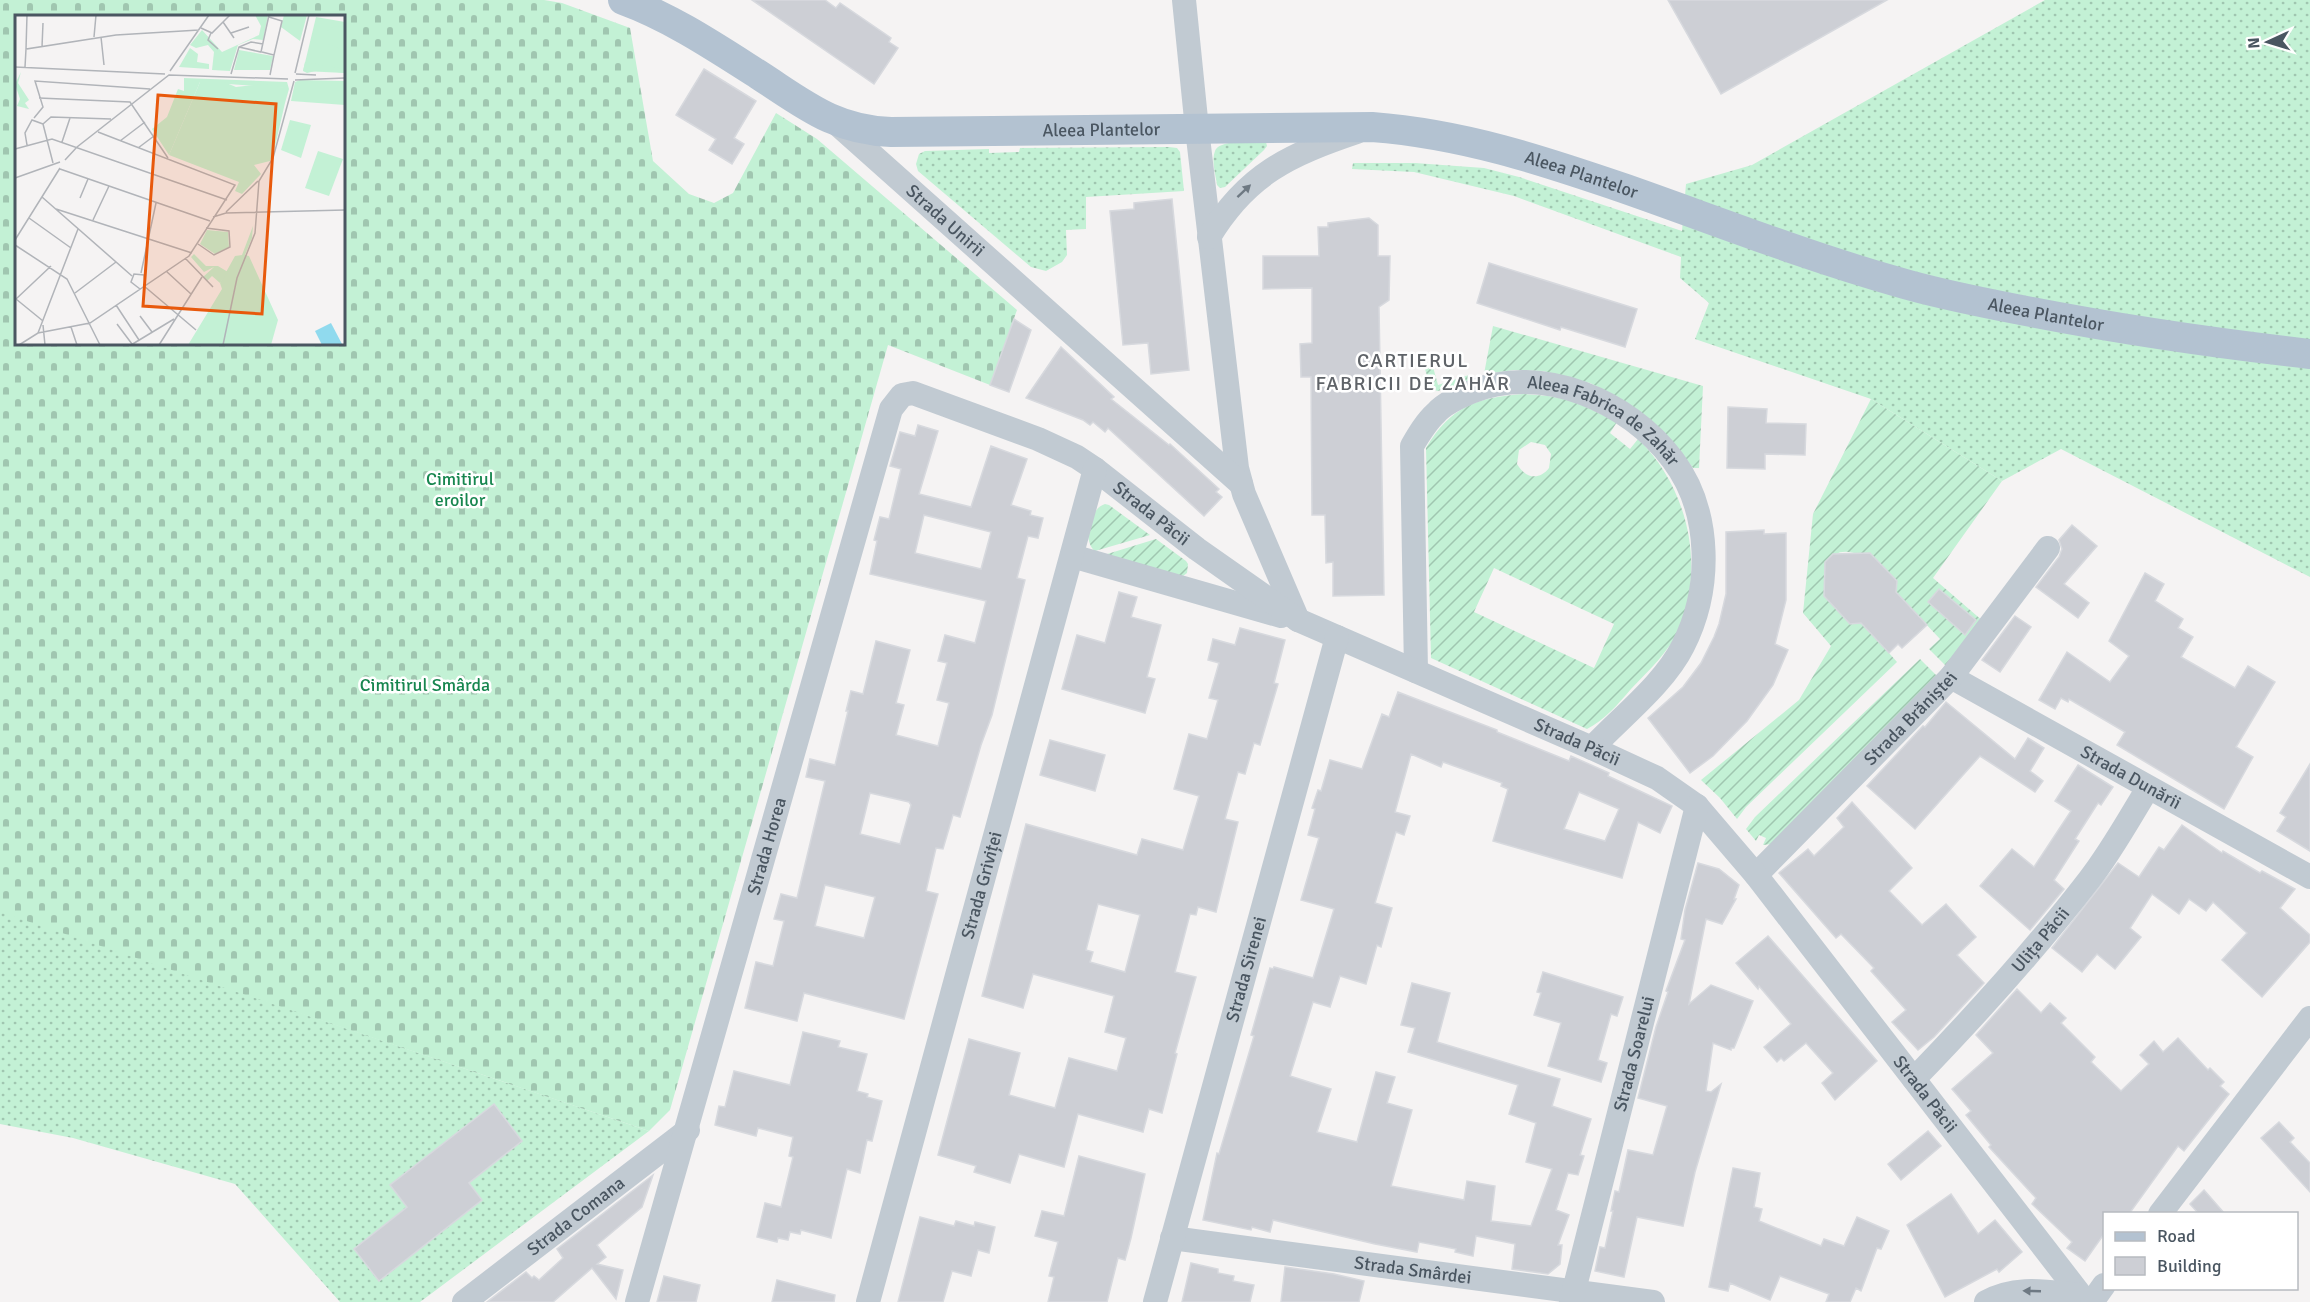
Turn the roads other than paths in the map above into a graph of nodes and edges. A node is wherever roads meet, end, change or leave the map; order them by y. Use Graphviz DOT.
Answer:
graph roads {
  1 [pos="623,0"];
  2 [pos="1185,0"];
  3 [pos="835,122"];
  4 [pos="1372,127"];
  5 [pos="1197,129"];
  6 [pos="1209,237"];
  7 [pos="2310,354"];
  8 [pos="902,395"];
  9 [pos="1095,469"];
  10 [pos="1241,484"];
  11 [pos="2048,548"];
  12 [pos="1072,556"];
  13 [pos="1298,620"];
  14 [pos="1337,636"];
  15 [pos="1416,671"];
  16 [pos="1951,677"];
  17 [pos="1592,748"];
  18 [pos="2148,788"];
  19 [pos="1697,806"];
  20 [pos="1756,875"];
  21 [pos="2310,877"];
  22 [pos="2310,1018"];
  23 [pos="1914,1079"];
  24 [pos="688,1130"];
  25 [pos="2162,1212"];
  26 [pos="1172,1239"];
  27 [pos="2103,1287"];
  28 [pos="1573,1296"];
  29 [pos="2086,1300"];
  30 [pos="464,1302"];
  31 [pos="637,1302"];
  32 [pos="868,1302"];
  33 [pos="1155,1302"];
  34 [pos="1653,1302"];
  35 [pos="1986,1302"];
  1 -- 3 [label="main road, Strada Unirii"];
  2 -- 5 [label="street"];
  3 -- 5 [label="main road, Aleea Plantelor"];
  3 -- 10 [label="street, Strada Unirii"];
  4 -- 5 [label="main road, Aleea Plantelor"];
  6 -- 4 [label="street, one-way"];
  4 -- 7 [label="main road, Aleea Plantelor"];
  5 -- 6 [label="street"];
  6 -- 10 [label="street"];
  8 -- 9 [label="street, Strada Păcii"];
  8 -- 24 [label="street, Strada Horea"];
  9 -- 12 [label="street, Strada Griviței"];
  9 -- 13 [label="street, Strada Păcii"];
  10 -- 13 [label="street"];
  11 -- 16 [label="street, Strada Brăniștei"];
  12 -- 13 [label="street"];
  12 -- 32 [label="street, Strada Griviței"];
  13 -- 14 [label="street, Strada Păcii"];
  14 -- 15 [label="street, Strada Păcii"];
  14 -- 26 [label="street, Strada Sirenei"];
  15 -- 17 [label="street, Strada Păcii"];
  15 -- 17 [label="street, Aleea Fabrica de Zahăr"];
  16 -- 18 [label="street, Strada Dunării"];
  16 -- 20 [label="street, Strada Brăniștei"];
  17 -- 19 [label="street, Strada Păcii"];
  18 -- 21 [label="street, Strada Dunării"];
  18 -- 23 [label="street, Ulița Păcii"];
  19 -- 20 [label="street, Strada Păcii"];
  19 -- 28 [label="street, Strada Soarelui"];
  20 -- 23 [label="street, Strada Păcii"];
  22 -- 25 [label="street"];
  23 -- 29 [label="street, Strada Păcii"];
  24 -- 30 [label="street, Strada Comana"];
  24 -- 31 [label="street, Strada Horea"];
  26 -- 28 [label="street, Strada Smârdei"];
  26 -- 33 [label="street, Strada Sirenei"];
  27 -- 29 [label="street"];
  28 -- 34 [label="street, Strada Smârdei"];
  29 -- 35 [label="street, one-way"];
}
